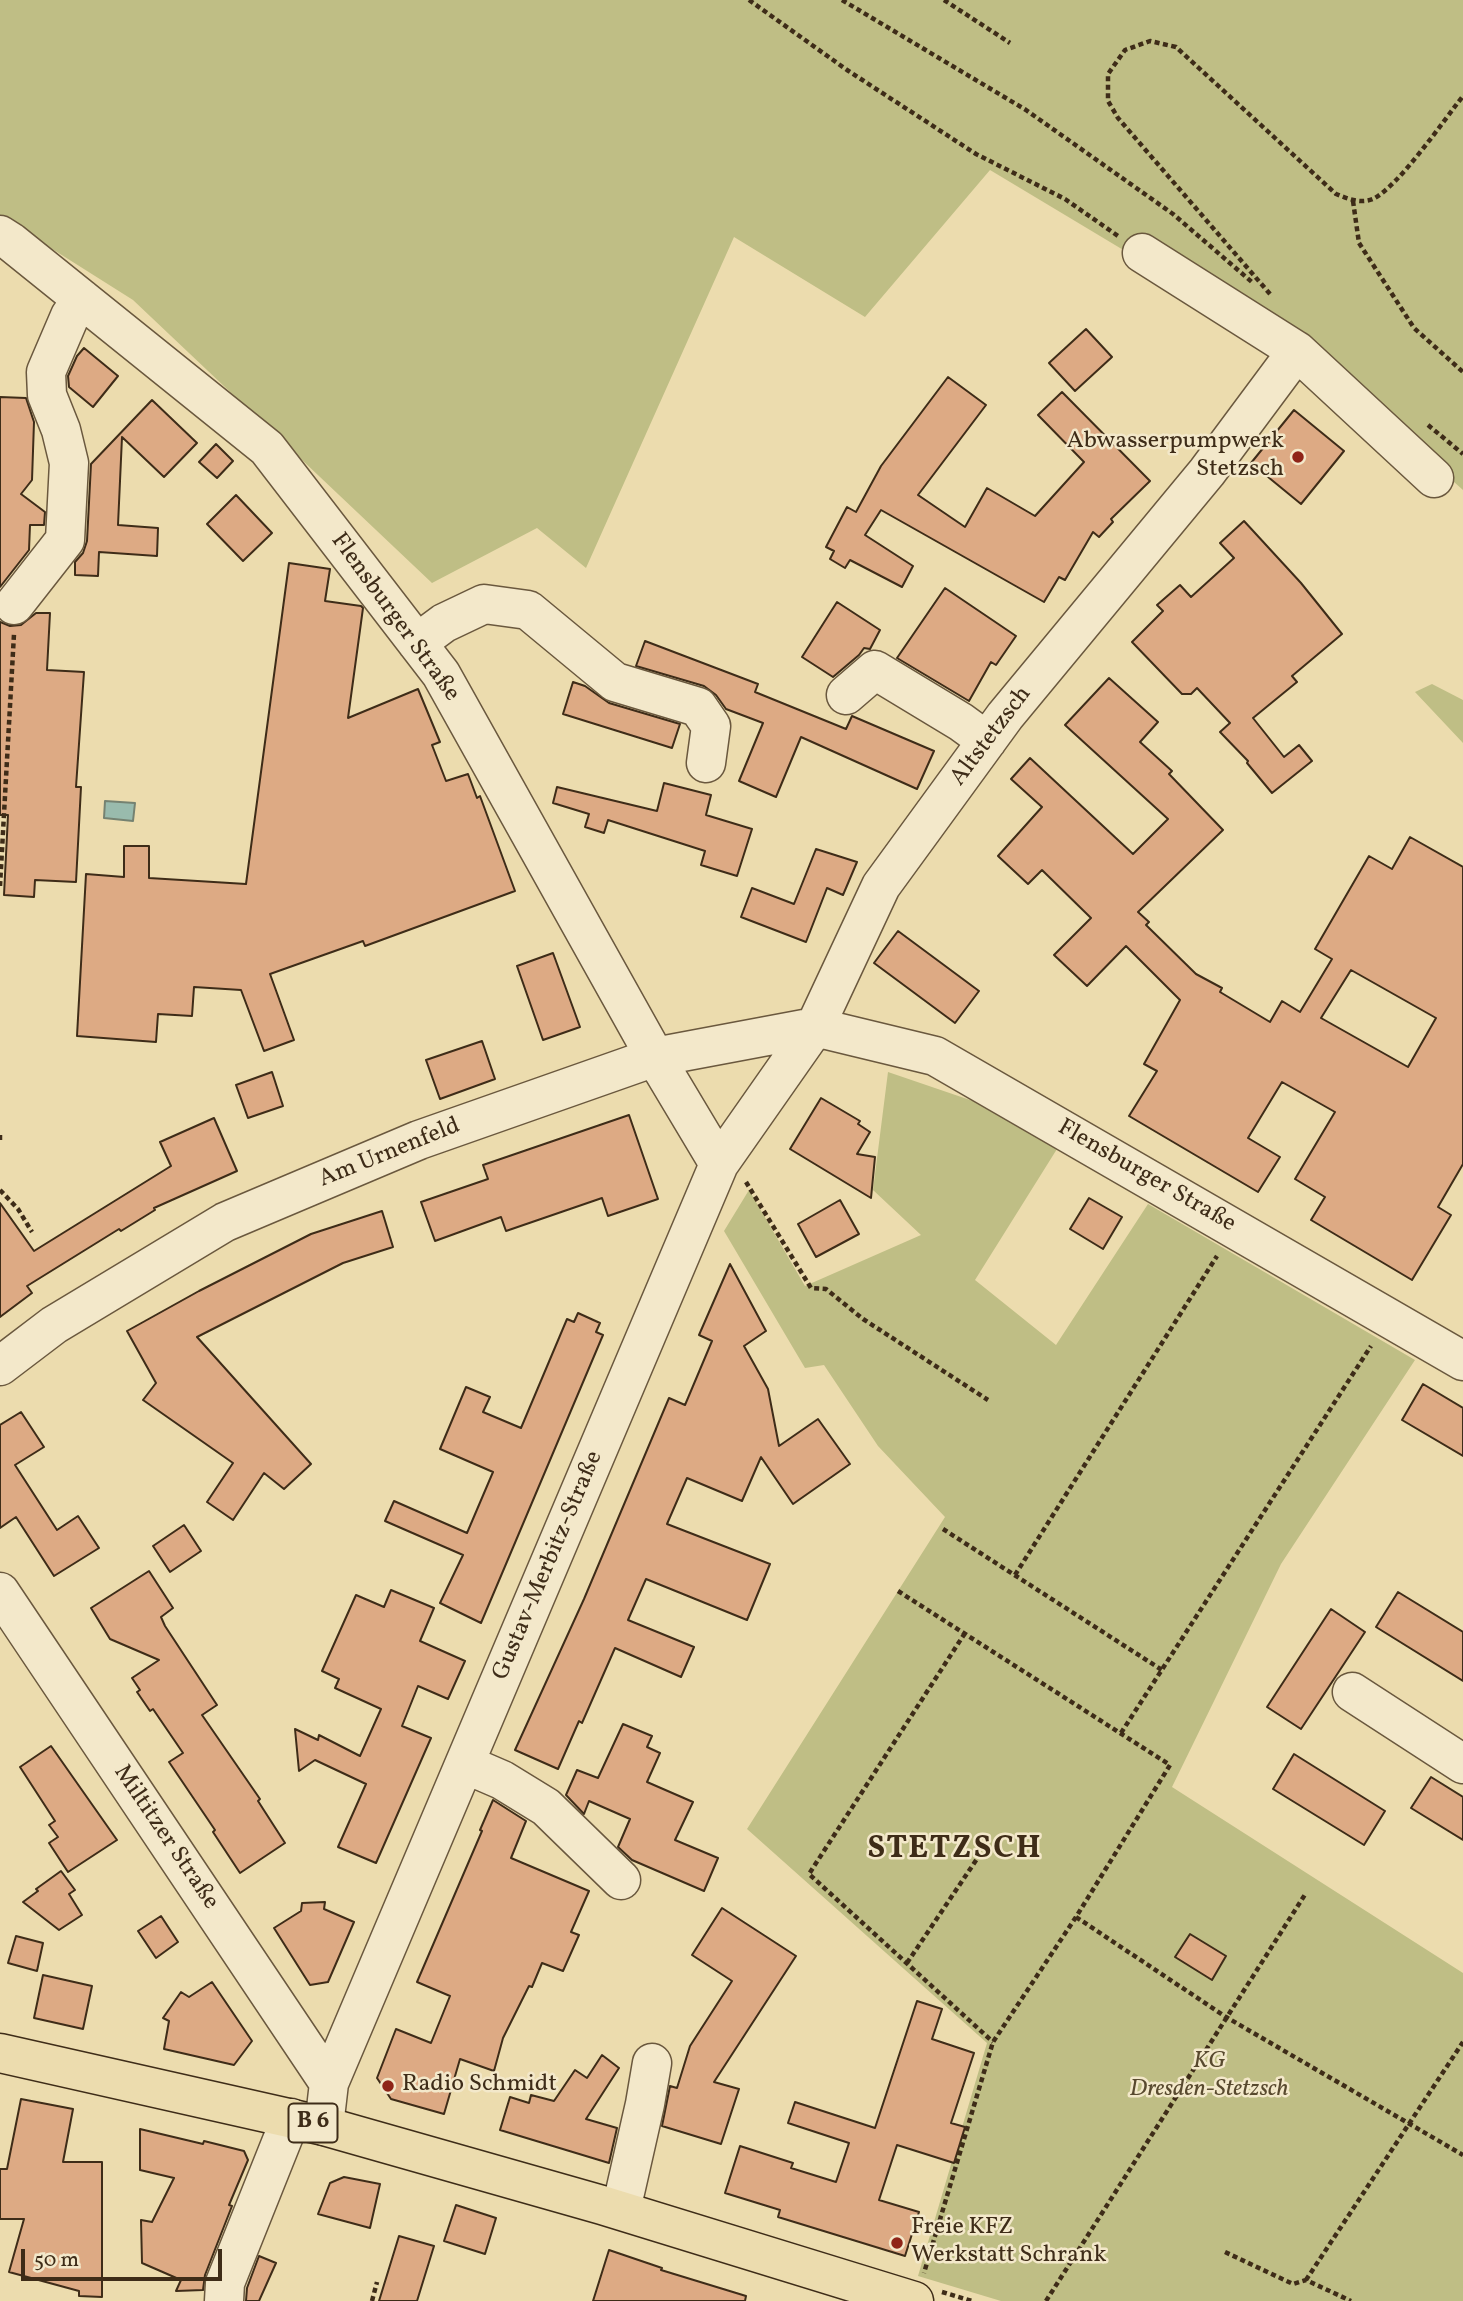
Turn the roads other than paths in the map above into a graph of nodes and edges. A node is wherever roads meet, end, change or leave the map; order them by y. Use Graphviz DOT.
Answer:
graph roads {
  1 [pos="0,236"];
  2 [pos="1142,253"];
  3 [pos="82,299"];
  4 [pos="1297,351"];
  5 [pos="1434,478"];
  6 [pos="14,605"];
  7 [pos="417,643"];
  8 [pos="846,695"];
  9 [pos="987,741"];
  10 [pos="706,762"];
  11 [pos="815,1027"];
  12 [pos="655,1058"];
  13 [pos="719,1164"];
  14 [pos="1463,1361"];
  15 [pos="0,1366"];
  16 [pos="0,1592"];
  17 [pos="1352,1692"];
  18 [pos="465,1764"];
  19 [pos="1463,1764"];
  20 [pos="621,1880"];
  21 [pos="0,2053"];
  22 [pos="652,2063"];
  23 [pos="330,2083"];
  24 [pos="308,2122"];
  25 [pos="621,2210"];
  26 [pos="917,2293"];
  27 [pos="224,2301"];
  1 -- 3 [label="street, Flensburger Straße"];
  2 -- 4 [label="street"];
  3 -- 6 [label="street"];
  3 -- 7 [label="street, Flensburger Straße"];
  4 -- 5 [label="street"];
  4 -- 9 [label="street, Altstetzsch"];
  7 -- 10 [label="street"];
  7 -- 12 [label="street, Flensburger Straße"];
  8 -- 9 [label="street"];
  9 -- 11 [label="street, Altstetzsch"];
  11 -- 12 [label="street, Am Urnenfeld"];
  11 -- 13 [label="street, Gustav-Merbitz-Straße"];
  11 -- 14 [label="street, Flensburger Straße"];
  12 -- 13 [label="street, Flensburger Straße"];
  12 -- 15 [label="street, Am Urnenfeld"];
  13 -- 18 [label="street, Gustav-Merbitz-Straße"];
  16 -- 23 [label="street, Miltitzer Straße"];
  17 -- 19 [label="street"];
  18 -- 20 [label="street"];
  18 -- 23 [label="street, Gustav-Merbitz-Straße"];
  21 -- 24 [label="main road, B 6"];
  22 -- 25 [label="street"];
  23 -- 24 [label="street, Gustav-Merbitz-Straße"];
  24 -- 25 [label="main road, B 6"];
  24 -- 27 [label="street, Gustav-Merbitz-Straße"];
  25 -- 26 [label="main road, B 6"];
}
